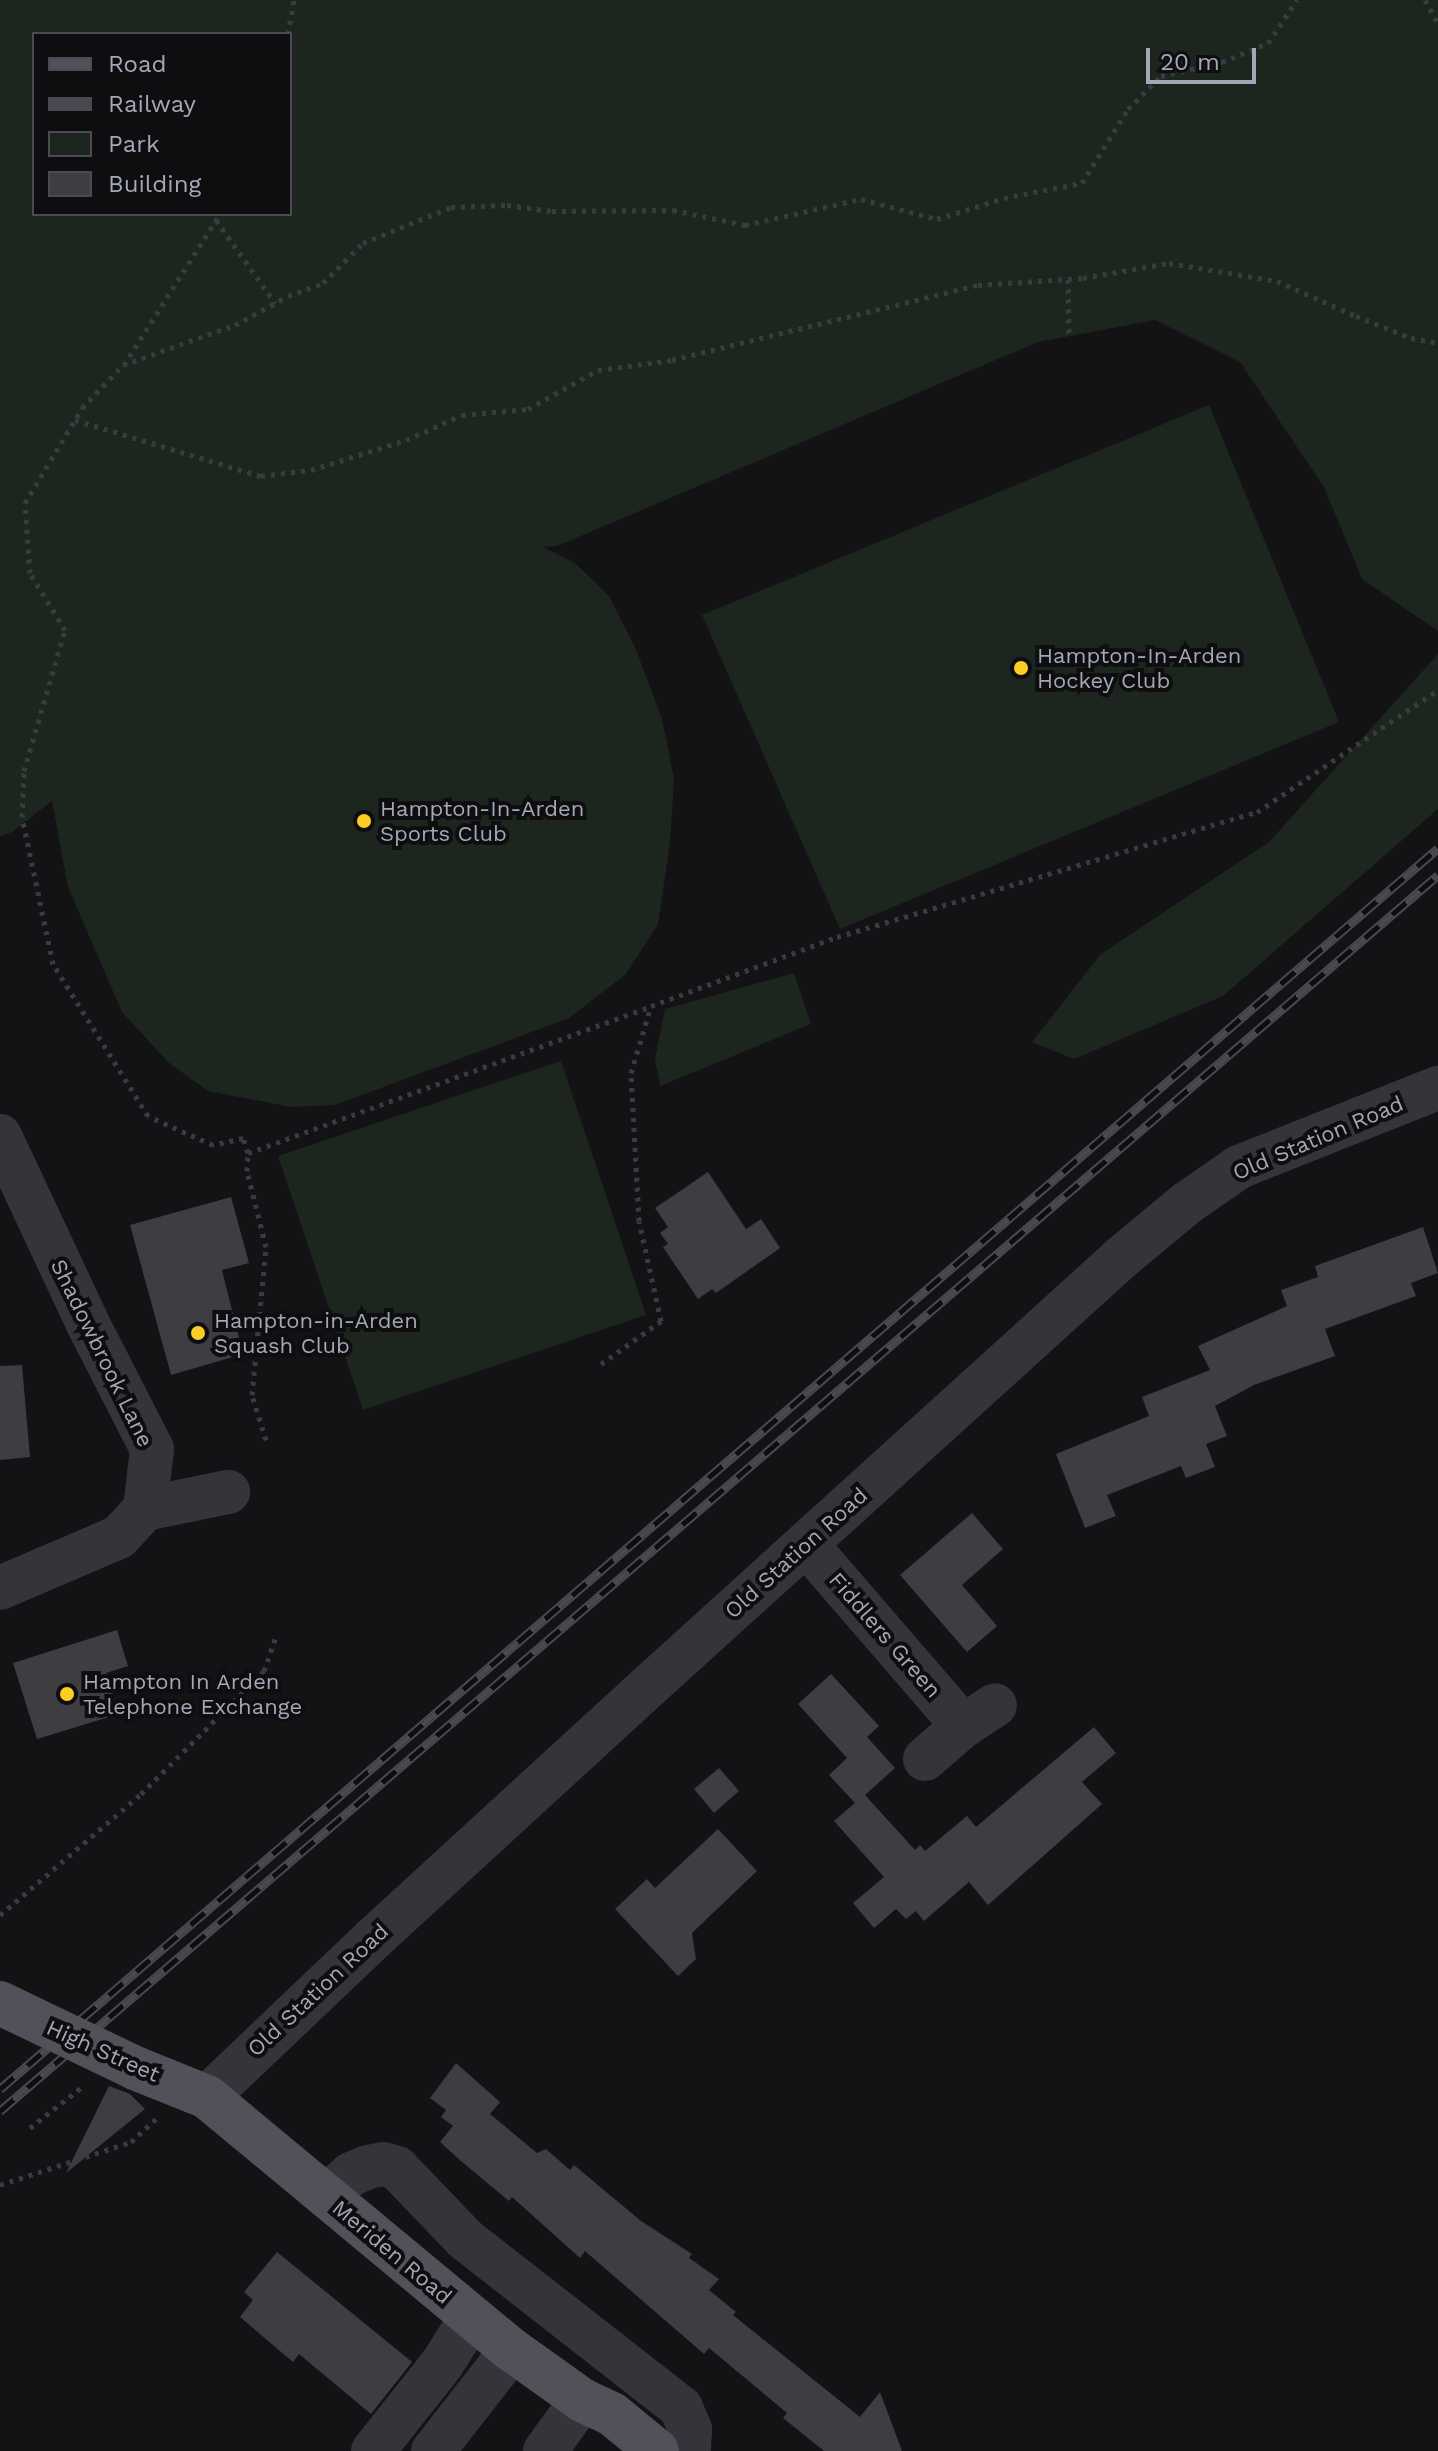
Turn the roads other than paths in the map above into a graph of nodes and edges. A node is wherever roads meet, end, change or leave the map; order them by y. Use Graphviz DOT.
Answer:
graph roads {
  1 [pos="1438,1088"];
  2 [pos="0,1136"];
  3 [pos="228,1492"];
  4 [pos="145,1509"];
  5 [pos="806,1544"];
  6 [pos="0,1588"];
  7 [pos="925,1759"];
  8 [pos="0,2003"];
  9 [pos="207,2097"];
  10 [pos="326,2196"];
  11 [pos="471,2318"];
  12 [pos="512,2350"];
  13 [pos="582,2400"];
  14 [pos="373,2451"];
  15 [pos="433,2451"];
  16 [pos="545,2451"];
  17 [pos="620,2451"];
  18 [pos="657,2451"];
  19 [pos="689,2451"];
  1 -- 5 [label="street, Old Station Road"];
  2 -- 4 [label="street, Shadowbrook Lane"];
  3 -- 4 [label="street"];
  4 -- 6 [label="street"];
  5 -- 7 [label="street, Fiddlers Green"];
  5 -- 9 [label="street, Old Station Road"];
  8 -- 9 [label="main road, High Street, bridge"];
  9 -- 10 [label="main road, Meriden Road"];
  10 -- 11 [label="main road, Meriden Road"];
  10 -- 19 [label="street"];
  11 -- 12 [label="main road, Meriden Road"];
  11 -- 14 [label="street"];
  12 -- 13 [label="main road, Meriden Road"];
  12 -- 15 [label="street"];
  13 -- 16 [label="street"];
  13 -- 17 [label="main road, Meriden Road"];
  13 -- 18 [label="main road, Meriden Road"];
}
